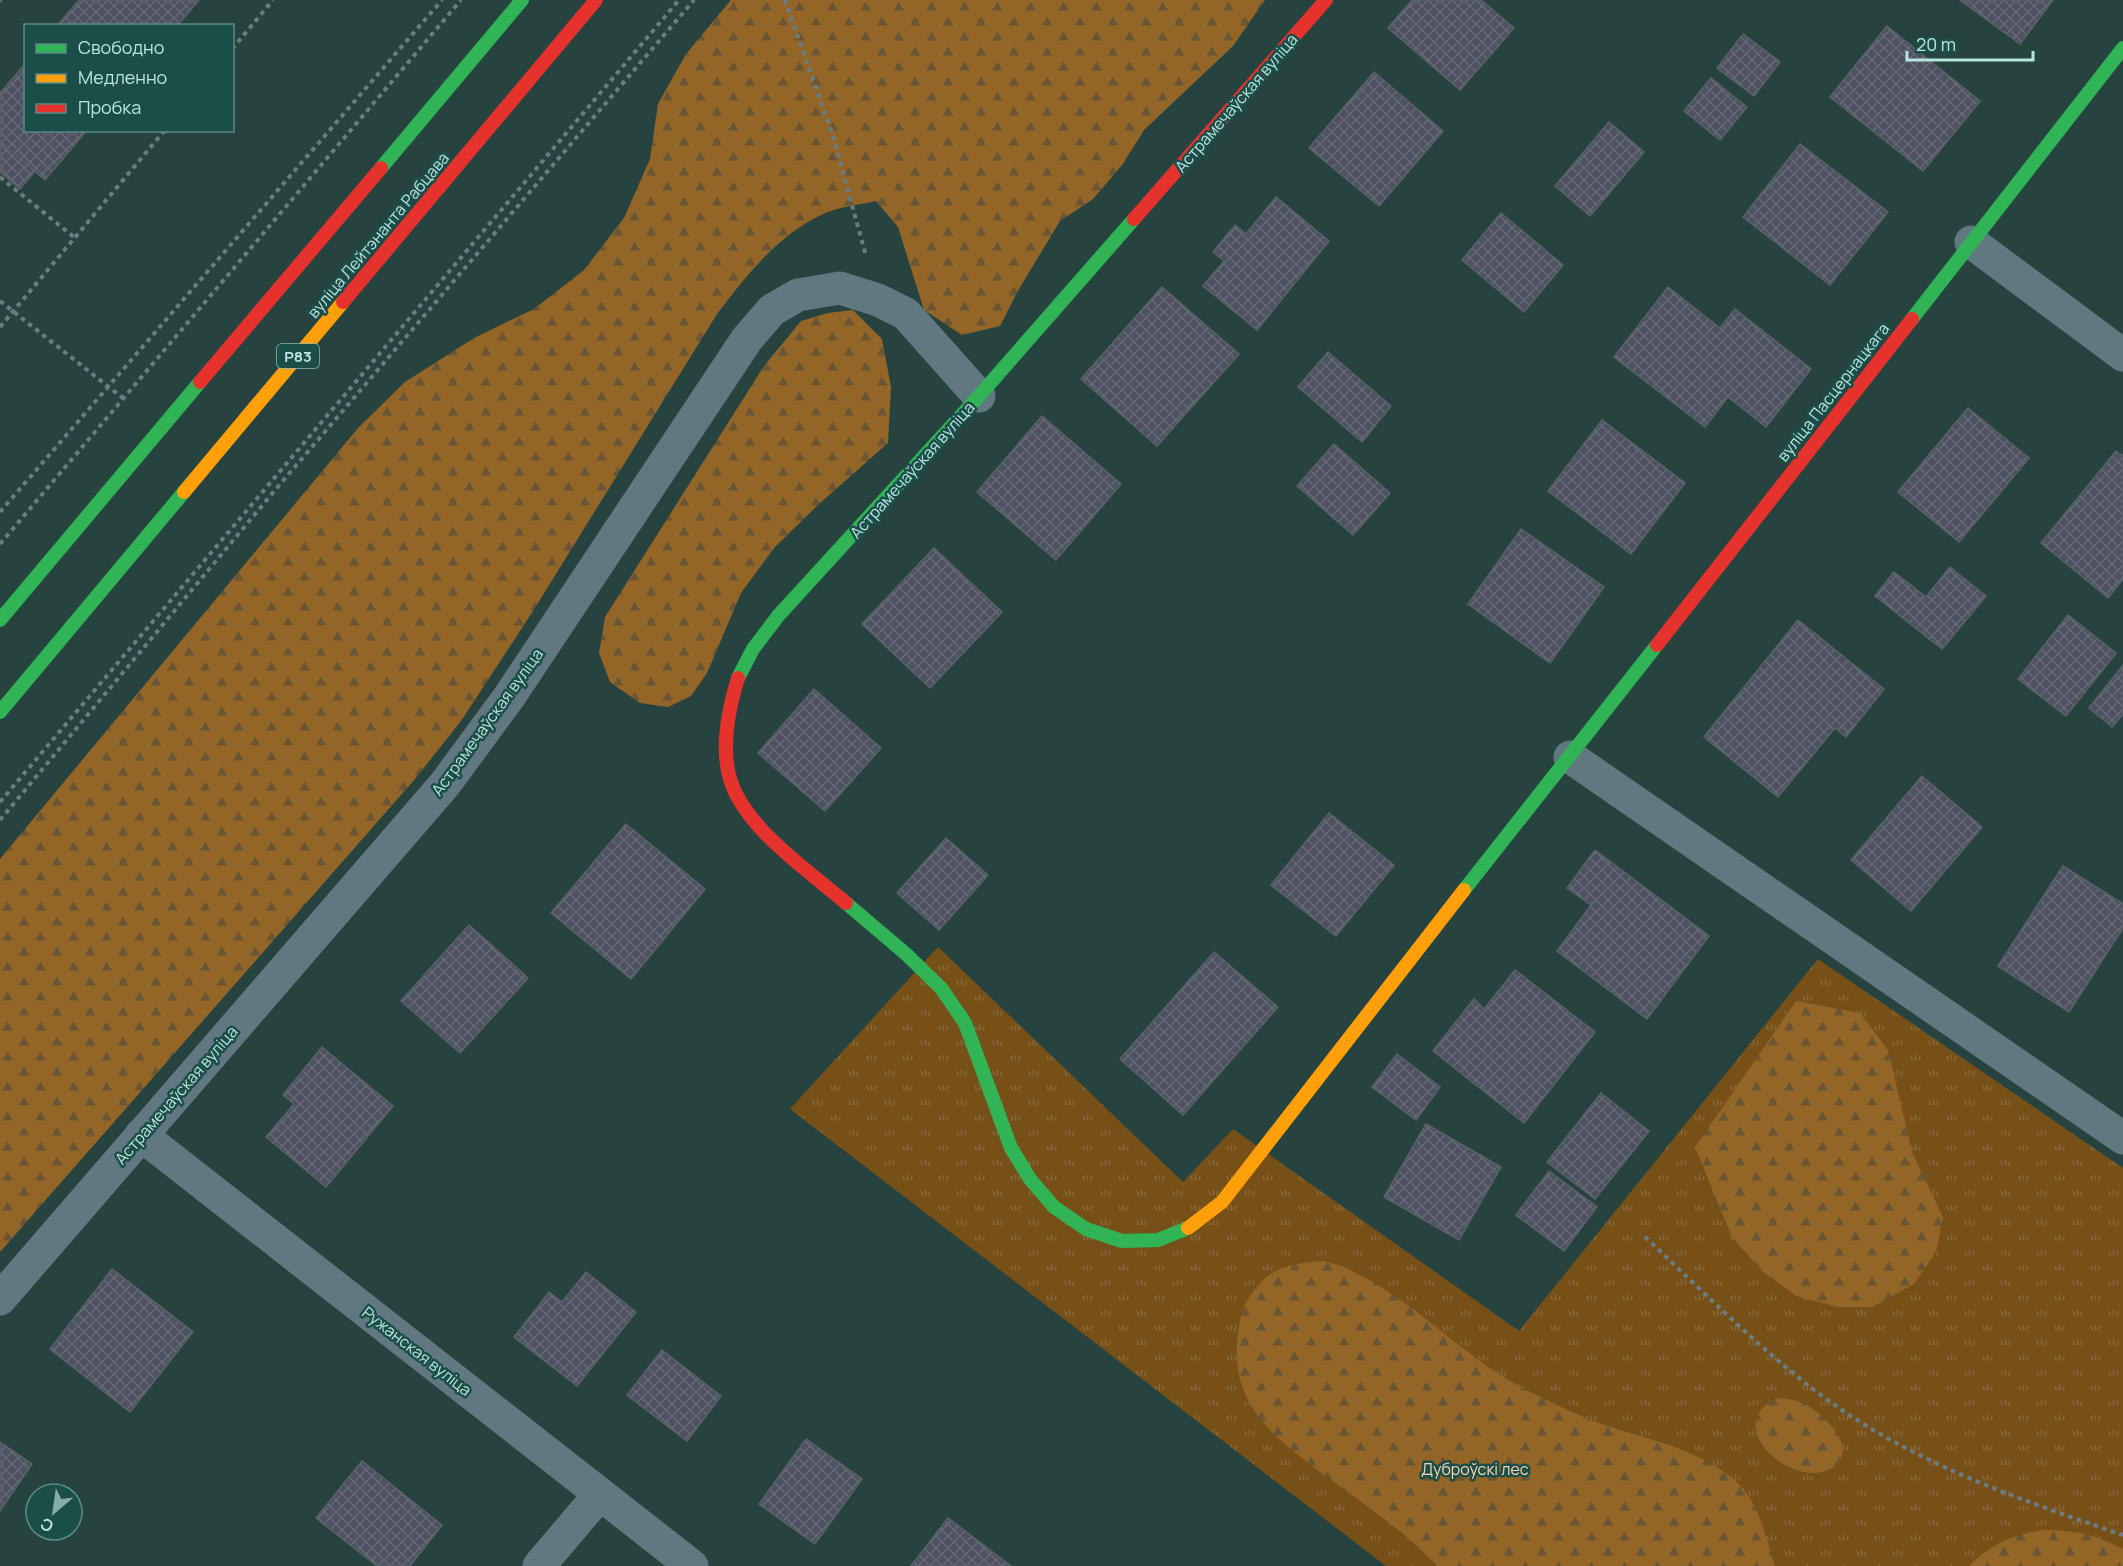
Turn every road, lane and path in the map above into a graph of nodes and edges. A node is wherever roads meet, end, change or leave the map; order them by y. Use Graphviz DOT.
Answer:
graph roads {
  1 [pos="273,0"];
  2 [pos="442,0"];
  3 [pos="461,0"];
  4 [pos="522,0"];
  5 [pos="596,0"];
  6 [pos="679,0"];
  7 [pos="694,0"];
  8 [pos="785,0"];
  9 [pos="1326,0"];
  10 [pos="234,47"];
  11 [pos="2123,48"];
  12 [pos="163,132"];
  13 [pos="0,177"];
  14 [pos="75,238"];
  15 [pos="1971,242"];
  16 [pos="878,300"];
  17 [pos="0,301"];
  18 [pos="14,311"];
  19 [pos="0,327"];
  20 [pos="2123,355"];
  21 [pos="108,386"];
  22 [pos="979,396"];
  23 [pos="124,399"];
  24 [pos="0,512"];
  25 [pos="0,544"];
  26 [pos="0,620"];
  27 [pos="0,712"];
  28 [pos="1570,757"];
  29 [pos="0,802"];
  30 [pos="0,820"];
  31 [pos="780,847"];
  32 [pos="141,1135"];
  33 [pos="2123,1138"];
  34 [pos="1645,1237"];
  35 [pos="0,1299"];
  36 [pos="600,1494"];
  37 [pos="2123,1535"];
  38 [pos="539,1566"];
  39 [pos="692,1566"];
  1 -- 10 [label="path"];
  2 -- 21 [label="path"];
  3 -- 23 [label="path"];
  4 -- 26 [label="main road"];
  5 -- 27 [label="main road, вуліца Лейтэнанта Рабцава / Р83"];
  6 -- 29 [label="path"];
  7 -- 30 [label="path"];
  8 -- 16 [label="path"];
  9 -- 22 [label="main road, Астрамечаўская вуліца"];
  11 -- 15 [label="main road, вуліца Пасцернацкага"];
  12 -- 14 [label="path"];
  13 -- 14 [label="path"];
  14 -- 18 [label="path"];
  15 -- 20 [label="street"];
  15 -- 28 [label="main road, вуліца Пасцернацкага"];
  16 -- 22 [label="street, Астрамечаўская вуліца"];
  16 -- 32 [label="street, Астрамечаўская вуліца"];
  17 -- 18 [label="path"];
  18 -- 19 [label="path"];
  18 -- 21 [label="path"];
  21 -- 23 [label="path"];
  21 -- 24 [label="path"];
  22 -- 31 [label="main road, Астрамечаўская вуліца"];
  23 -- 25 [label="path"];
  28 -- 31 [label="main road, вуліца Пасцернацкага"];
  28 -- 33 [label="street"];
  32 -- 35 [label="street, Астрамечаўская вуліца"];
  32 -- 36 [label="street, Ружанская вуліца"];
  34 -- 37 [label="path"];
  36 -- 38 [label="street"];
  36 -- 39 [label="street, Ружанская вуліца"];
}
